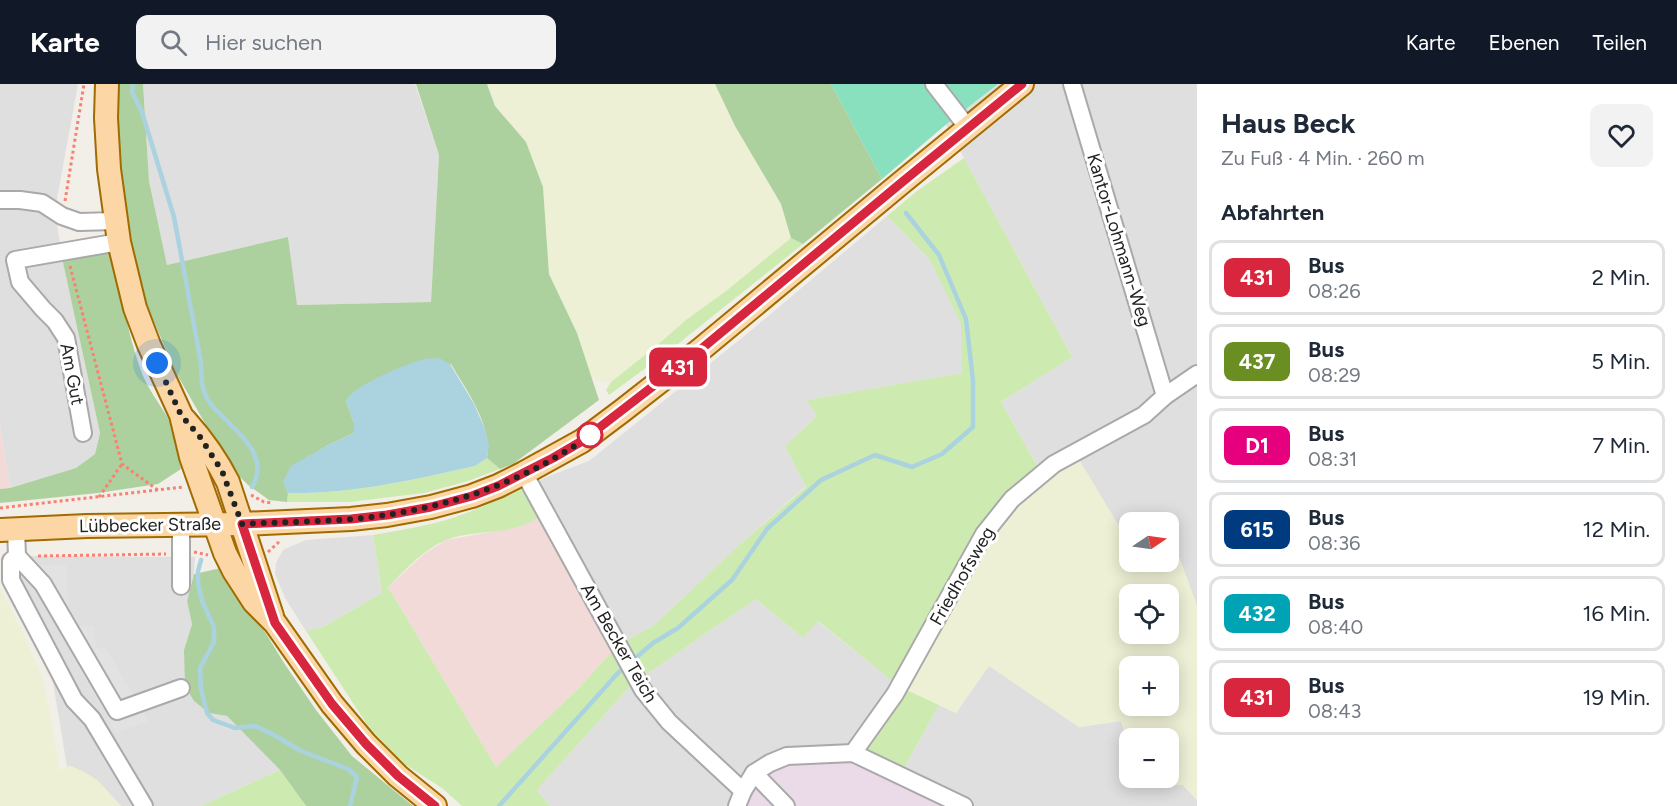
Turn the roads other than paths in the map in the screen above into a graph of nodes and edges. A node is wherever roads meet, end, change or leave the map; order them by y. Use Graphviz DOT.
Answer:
graph roads {
  1 [pos="107,84"];
  2 [pos="934,84"];
  3 [pos="1022,84"];
  4 [pos="1072,84"];
  5 [pos="968,128"];
  6 [pos="0,200"];
  7 [pos="117,231"];
  8 [pos="1197,374"];
  9 [pos="1166,396"];
  10 [pos="181,415"];
  11 [pos="83,433"];
  12 [pos="524,473"];
  13 [pos="181,524"];
  14 [pos="215,524"];
  15 [pos="242,524"];
  16 [pos="8,529"];
  17 [pos="25,556"];
  18 [pos="181,586"];
  19 [pos="275,623"];
  20 [pos="181,688"];
  21 [pos="853,753"];
  22 [pos="754,773"];
  23 [pos="740,798"];
  24 [pos="144,806"];
  25 [pos="435,806"];
  26 [pos="786,806"];
  27 [pos="964,806"];
  1 -- 7 [label="main road"];
  2 -- 5 [label="street"];
  3 -- 5 [label="main road, Lübbecker Straße"];
  4 -- 9 [label="street, Kantor-Lohmann-Weg"];
  5 -- 12 [label="main road, Lübbecker Straße"];
  6 -- 7 [label="street"];
  7 -- 10 [label="main road"];
  7 -- 11 [label="street, Am Gut"];
  8 -- 9 [label="street, Friedhofsweg"];
  9 -- 21 [label="street, Friedhofsweg"];
  10 -- 14 [label="main road"];
  10 -- 15 [label="main road"];
  12 -- 15 [label="main road, Lübbecker Straße"];
  12 -- 23 [label="street, Am Becker Teich"];
  13 -- 14 [label="main road, Lübbecker Straße"];
  13 -- 16 [label="main road, Lübbecker Straße"];
  13 -- 18 [label="street"];
  14 -- 15 [label="main road, Lübbecker Straße"];
  14 -- 19 [label="main road"];
  15 -- 19 [label="main road"];
  16 -- 17 [label="street"];
  17 -- 20 [label="street"];
  17 -- 24 [label="street"];
  19 -- 25 [label="main road"];
  21 -- 22 [label="street"];
  21 -- 27 [label="street"];
  22 -- 23 [label="street"];
  22 -- 26 [label="street"];
}
